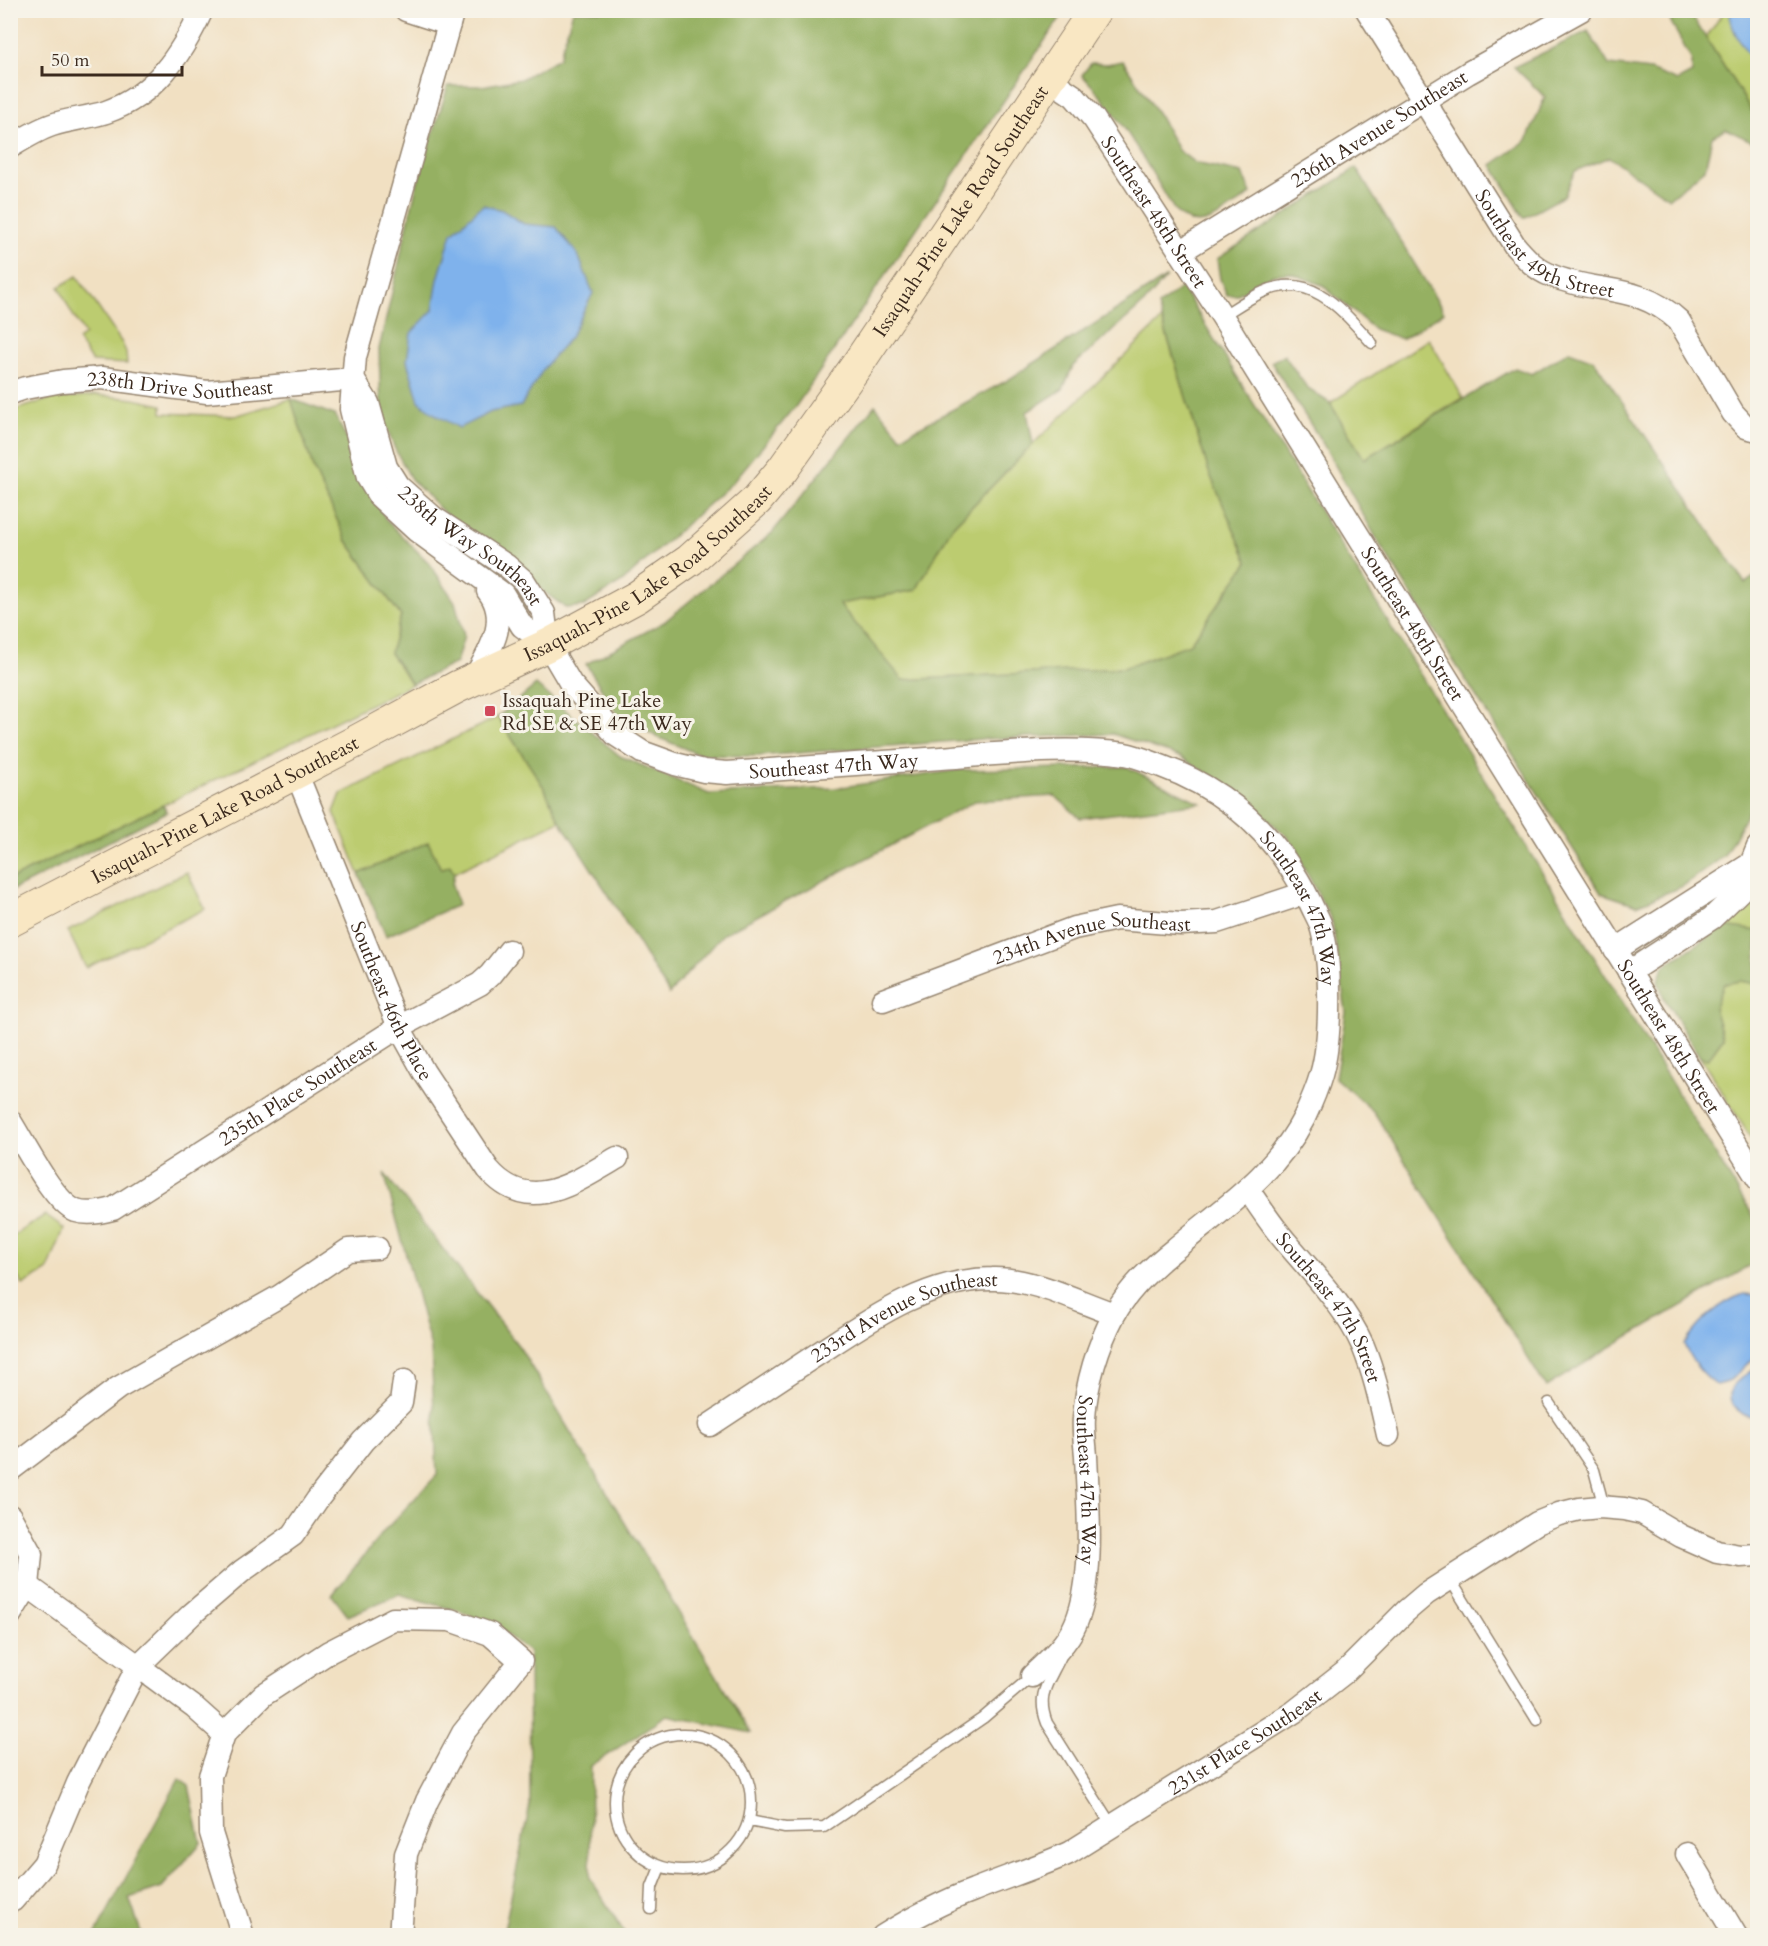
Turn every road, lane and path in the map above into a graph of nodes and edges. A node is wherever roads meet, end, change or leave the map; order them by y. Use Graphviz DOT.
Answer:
graph roads {
  1 [pos="202,10"];
  2 [pos="406,10"];
  3 [pos="1095,10"];
  4 [pos="1367,10"];
  5 [pos="1581,10"];
  6 [pos="451,17"];
  7 [pos="1050,80"];
  8 [pos="1423,101"];
  9 [pos="10,147"];
  10 [pos="1180,252"];
  11 [pos="1222,316"];
  12 [pos="1372,344"];
  13 [pos="353,379"];
  14 [pos="10,393"];
  15 [pos="1758,430"];
  16 [pos="468,567"];
  17 [pos="548,645"];
  18 [pos="474,679"];
  19 [pos="296,772"];
  20 [pos="1753,856"];
  21 [pos="1305,893"];
  22 [pos="10,921"];
  23 [pos="1615,950"];
  24 [pos="509,951"];
  25 [pos="1629,972"];
  26 [pos="884,1000"];
  27 [pos="399,1027"];
  28 [pos="10,1121"];
  29 [pos="617,1158"];
  30 [pos="1758,1179"];
  31 [pos="1248,1190"];
  32 [pos="377,1248"];
  33 [pos="1114,1314"];
  34 [pos="404,1382"];
  35 [pos="1549,1403"];
  36 [pos="710,1425"];
  37 [pos="1388,1435"];
  38 [pos="10,1470"];
  39 [pos="1604,1507"];
  40 [pos="10,1516"];
  41 [pos="1758,1555"];
  42 [pos="1450,1579"];
  43 [pos="28,1586"];
  44 [pos="10,1615"];
  45 [pos="1075,1627"];
  46 [pos="138,1666"];
  47 [pos="1032,1676"];
  48 [pos="1537,1720"];
  49 [pos="224,1734"];
  50 [pos="749,1821"];
  51 [pos="1112,1826"];
  52 [pos="1687,1854"];
  53 [pos="660,1867"];
  54 [pos="10,1900"];
  55 [pos="651,1909"];
  56 [pos="243,1935"];
  57 [pos="400,1935"];
  58 [pos="883,1935"];
  59 [pos="1736,1935"];
  1 -- 9 [label="street"];
  2 -- 6 [label="street"];
  3 -- 7 [label="main road, Issaquah-Pine Lake Road Southeast"];
  4 -- 8 [label="street, Southeast 49th Street"];
  5 -- 8 [label="street, 236th Avenue Southeast"];
  6 -- 13 [label="street, 238th Way Southeast"];
  7 -- 10 [label="street, Southeast 48th Street"];
  7 -- 17 [label="main road, Issaquah-Pine Lake Road Southeast"];
  8 -- 10 [label="street, 236th Avenue Southeast"];
  8 -- 15 [label="street, Southeast 49th Street"];
  10 -- 11 [label="street, Southeast 48th Street"];
  11 -- 12 [label="lane"];
  11 -- 23 [label="street, Southeast 48th Street"];
  13 -- 14 [label="street, 238th Drive Southeast"];
  13 -- 16 [label="street, 238th Way Southeast"];
  13 -- 17 [label="street, 238th Way Southeast"];
  16 -- 17 [label="street, 238th Way Southeast"];
  16 -- 18 [label="street, 238th Way Southeast"];
  17 -- 18 [label="main road, Issaquah-Pine Lake Road Southeast"];
  17 -- 21 [label="street, Southeast 47th Way"];
  18 -- 19 [label="main road, Issaquah-Pine Lake Road Southeast"];
  19 -- 22 [label="main road, Issaquah-Pine Lake Road Southeast"];
  19 -- 27 [label="street, Southeast 46th Place"];
  20 -- 23 [label="street"];
  20 -- 25 [label="street"];
  21 -- 26 [label="street, 234th Avenue Southeast"];
  21 -- 31 [label="street, Southeast 47th Way"];
  23 -- 25 [label="street, Southeast 48th Street"];
  24 -- 27 [label="street, 235th Place Southeast"];
  25 -- 30 [label="street, Southeast 48th Street"];
  27 -- 28 [label="street, 235th Place Southeast"];
  27 -- 29 [label="street, Southeast 46th Place"];
  31 -- 33 [label="street, Southeast 47th Way"];
  31 -- 37 [label="street, Southeast 47th Street"];
  32 -- 38 [label="street"];
  33 -- 36 [label="street, 233rd Avenue Southeast"];
  33 -- 45 [label="street, Southeast 47th Way"];
  34 -- 46 [label="street"];
  35 -- 39 [label="lane"];
  39 -- 41 [label="street, 231st Place Southeast"];
  39 -- 42 [label="street, 231st Place Southeast"];
  40 -- 43 [label="street"];
  42 -- 48 [label="lane"];
  42 -- 51 [label="street, 231st Place Southeast"];
  43 -- 44 [label="street"];
  43 -- 46 [label="street"];
  45 -- 47 [label="street, Southeast 47th Way"];
  45 -- 51 [label="lane"];
  46 -- 49 [label="street"];
  46 -- 54 [label="street"];
  47 -- 50 [label="lane"];
  49 -- 56 [label="street"];
  49 -- 57 [label="street"];
  50 -- 53 [label="lane"];
  50 -- 53 [label="lane"];
  51 -- 58 [label="street, 231st Place Southeast"];
  52 -- 59 [label="street"];
  53 -- 55 [label="lane"];
}
